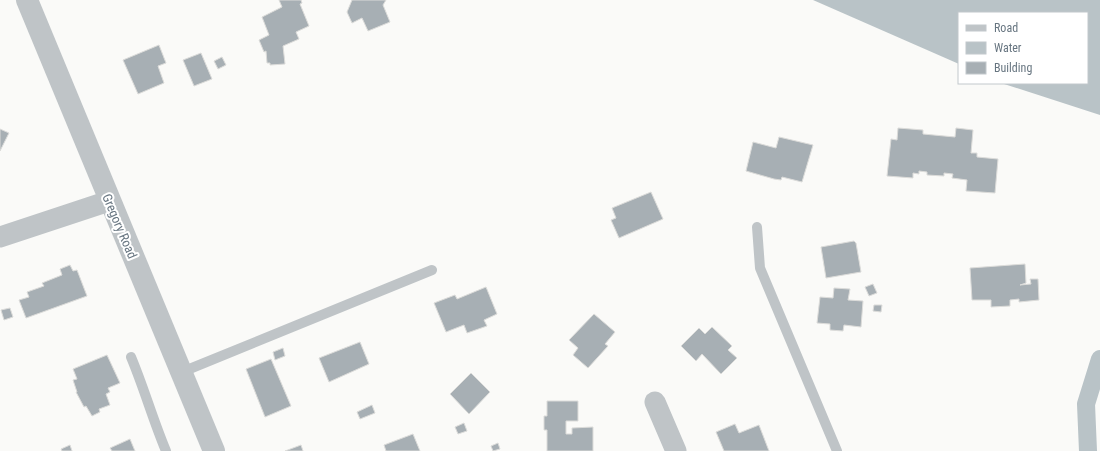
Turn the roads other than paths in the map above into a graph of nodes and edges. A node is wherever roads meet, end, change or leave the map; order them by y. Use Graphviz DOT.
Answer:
graph roads {
  1 [pos="26,0"];
  2 [pos="109,201"];
  3 [pos="757,227"];
  4 [pos="0,237"];
  5 [pos="432,270"];
  6 [pos="131,357"];
  7 [pos="182,372"];
  8 [pos="655,402"];
  9 [pos="166,451"];
  10 [pos="214,451"];
  11 [pos="676,451"];
  12 [pos="836,451"];
  1 -- 2 [label="street, Gregory Road"];
  2 -- 4 [label="street"];
  2 -- 7 [label="street, Gregory Road"];
  3 -- 12 [label="lane"];
  5 -- 7 [label="lane"];
  6 -- 9 [label="lane"];
  7 -- 10 [label="street, Gregory Road"];
  8 -- 11 [label="street"];
}
